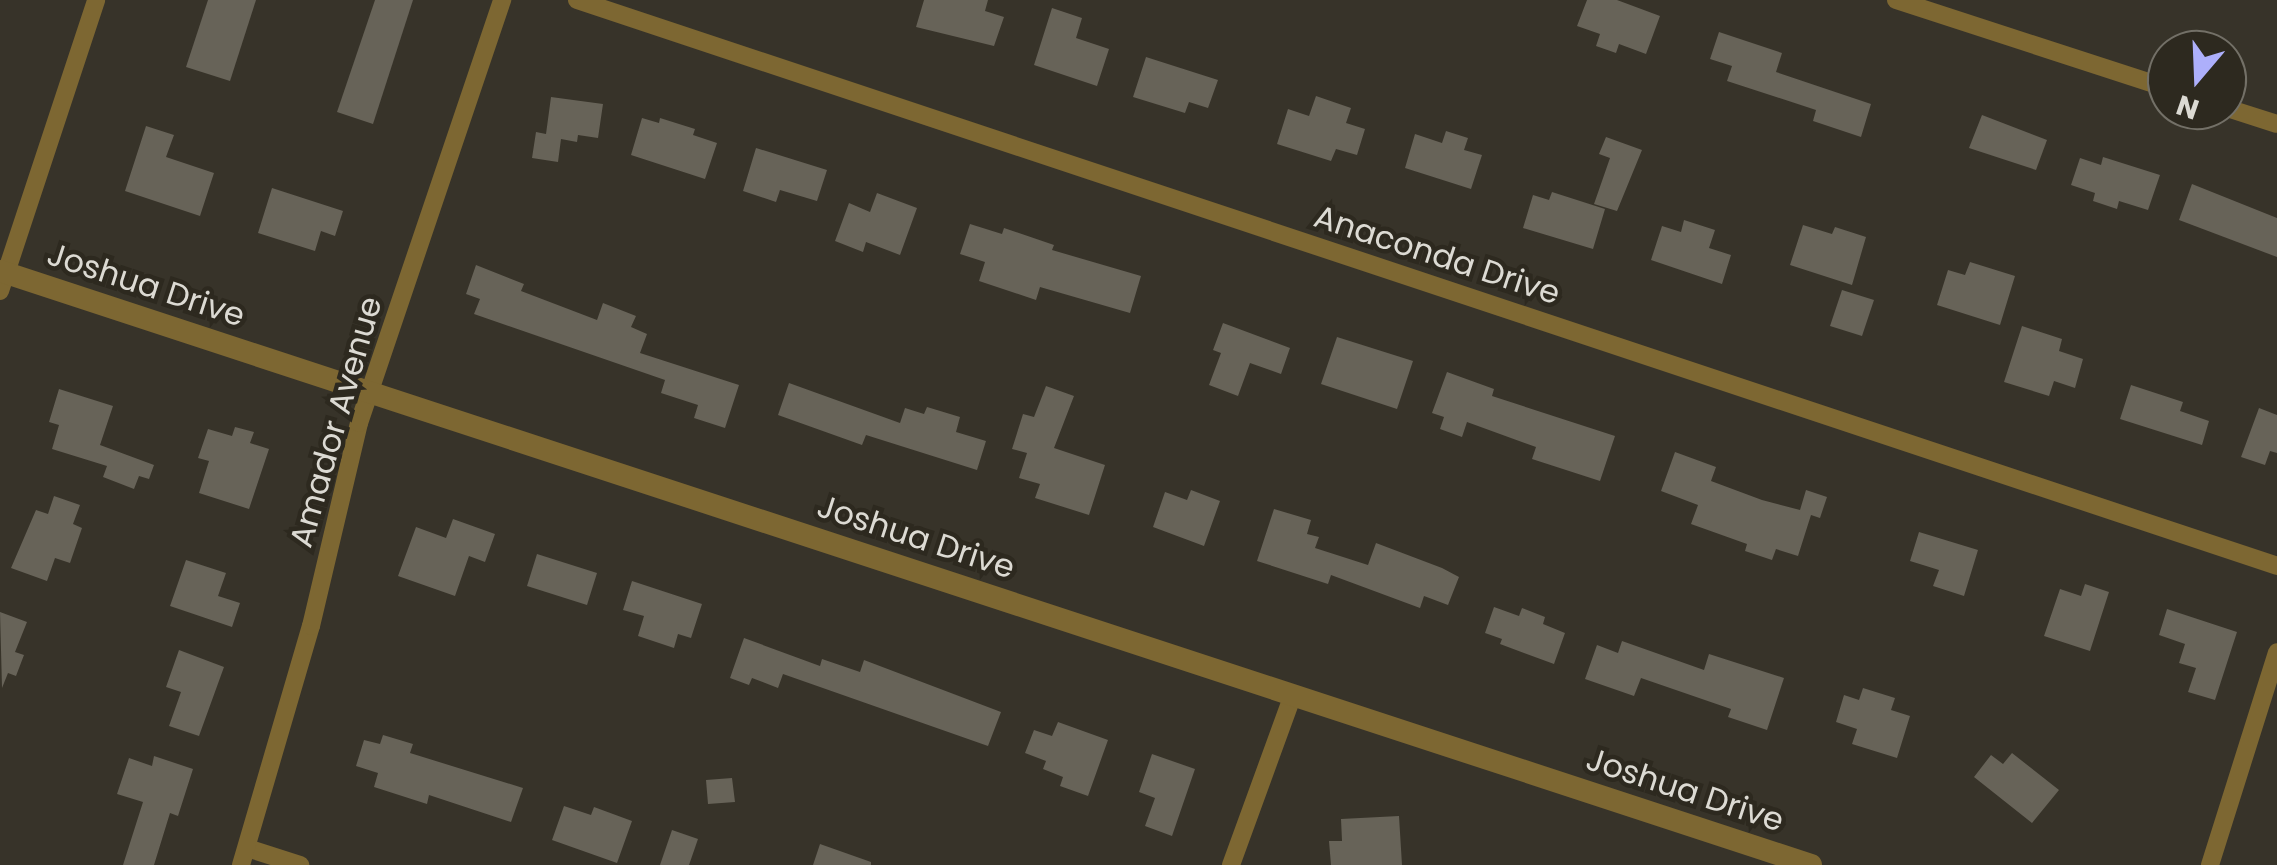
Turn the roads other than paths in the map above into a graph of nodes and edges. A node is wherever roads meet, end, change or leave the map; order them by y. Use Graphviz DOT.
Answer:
graph roads {
  1 [pos="96,0"];
  2 [pos="502,0"];
  3 [pos="578,0"];
  4 [pos="1896,0"];
  5 [pos="2147,82"];
  6 [pos="2247,114"];
  7 [pos="2277,124"];
  8 [pos="2,279"];
  9 [pos="369,392"];
  10 [pos="2277,566"];
  11 [pos="2277,652"];
  12 [pos="1294,695"];
  13 [pos="244,856"];
  14 [pos="300,865"];
  15 [pos="1232,865"];
  16 [pos="1811,865"];
  17 [pos="2210,865"];
  1 -- 8 [label="street"];
  2 -- 9 [label="street, Amador Avenue"];
  3 -- 10 [label="street, Anaconda Drive"];
  4 -- 5 [label="street"];
  6 -- 7 [label="street"];
  8 -- 9 [label="street, Joshua Drive"];
  9 -- 12 [label="street, Joshua Drive"];
  9 -- 13 [label="street, Amador Avenue"];
  11 -- 17 [label="street"];
  12 -- 15 [label="street"];
  12 -- 16 [label="street, Joshua Drive"];
  13 -- 14 [label="street"];
}
